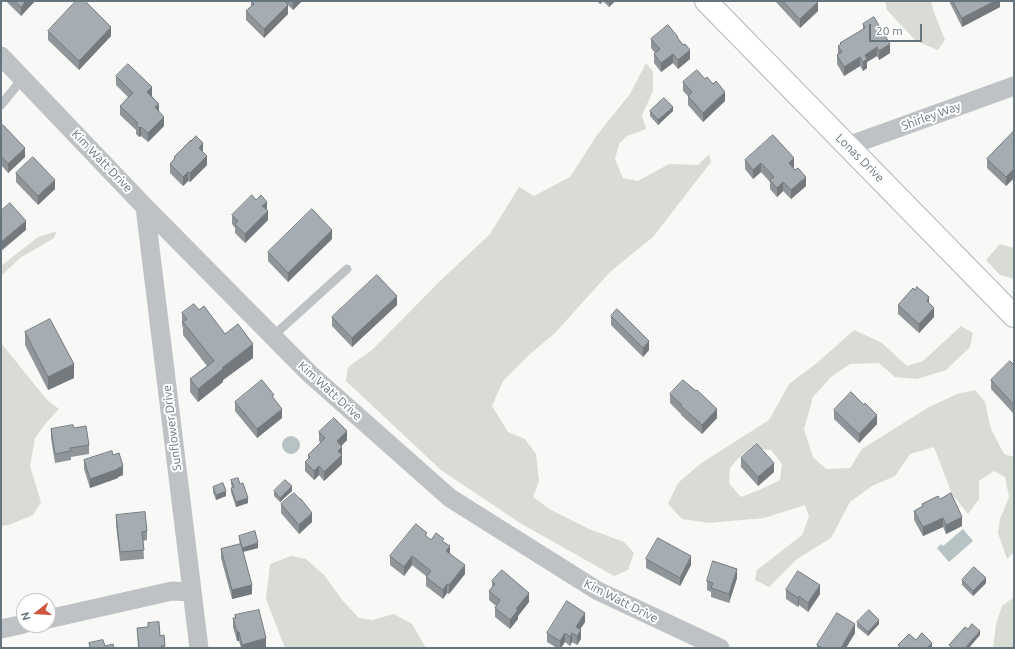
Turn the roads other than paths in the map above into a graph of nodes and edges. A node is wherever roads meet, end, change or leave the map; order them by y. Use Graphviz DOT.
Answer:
graph roads {
  1 [pos="706,1"];
  2 [pos="2,57"];
  3 [pos="23,78"];
  4 [pos="1014,86"];
  5 [pos="1,105"];
  6 [pos="848,146"];
  7 [pos="145,207"];
  8 [pos="346,269"];
  9 [pos="1014,316"];
  10 [pos="273,336"];
  11 [pos="192,592"];
  12 [pos="56,617"];
  13 [pos="16,626"];
  14 [pos="1,629"];
  15 [pos="199,648"];
  16 [pos="720,648"];
  1 -- 6 [label="street, Lonas Drive"];
  2 -- 3 [label="street, Kim Watt Drive"];
  3 -- 5 [label="lane"];
  3 -- 7 [label="street, Kim Watt Drive"];
  4 -- 6 [label="street, Shirley Way"];
  6 -- 9 [label="street, Lonas Drive"];
  7 -- 10 [label="street, Kim Watt Drive"];
  7 -- 11 [label="street, Sunflower Drive"];
  8 -- 10 [label="lane"];
  10 -- 16 [label="street, Kim Watt Drive"];
  11 -- 12 [label="street"];
  11 -- 15 [label="street, Sunflower Drive"];
  13 -- 14 [label="street"];
}
